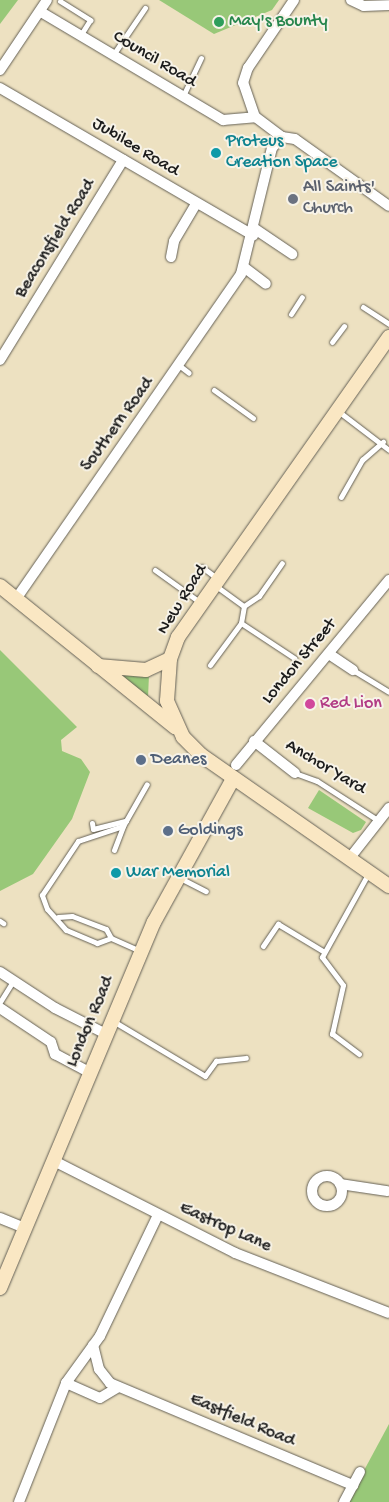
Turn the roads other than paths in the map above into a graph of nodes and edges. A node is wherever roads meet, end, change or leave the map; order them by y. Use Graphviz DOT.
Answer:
graph roads {
  1 [pos="46,0"];
  2 [pos="294,0"];
  3 [pos="351,0"];
  4 [pos="60,1"];
  5 [pos="389,5"];
  6 [pos="145,8"];
  7 [pos="40,12"];
  8 [pos="80,36"];
  9 [pos="113,55"];
  10 [pos="201,58"];
  11 [pos="0,70"];
  12 [pos="0,88"];
  13 [pos="183,96"];
  14 [pos="255,117"];
  15 [pos="282,137"];
  16 [pos="123,160"];
  17 [pos="196,204"];
  18 [pos="389,206"];
  19 [pos="254,232"];
  20 [pos="292,254"];
  21 [pos="171,256"];
  22 [pos="245,268"];
  23 [pos="266,284"];
  24 [pos="302,297"];
  25 [pos="363,307"];
  26 [pos="291,314"];
  27 [pos="389,324"];
  28 [pos="344,326"];
  29 [pos="389,337"];
  30 [pos="332,342"];
  31 [pos="0,360"];
  32 [pos="180,366"];
  33 [pos="189,373"];
  34 [pos="214,390"];
  35 [pos="337,411"];
  36 [pos="254,418"];
  37 [pos="383,442"];
  38 [pos="389,450"];
  39 [pos="341,497"];
  40 [pos="282,563"];
  41 [pos="202,567"];
  42 [pos="155,570"];
  43 [pos="389,580"];
  44 [pos="216,582"];
  45 [pos="1,589"];
  46 [pos="16,599"];
  47 [pos="201,603"];
  48 [pos="244,606"];
  49 [pos="241,623"];
  50 [pos="330,654"];
  51 [pos="170,658"];
  52 [pos="294,658"];
  53 [pos="210,665"];
  54 [pos="98,666"];
  55 [pos="353,670"];
  56 [pos="389,692"];
  57 [pos="178,728"];
  58 [pos="254,741"];
  59 [pos="236,765"];
  60 [pos="295,773"];
  61 [pos="233,779"];
  62 [pos="147,784"];
  63 [pos="389,808"];
  64 [pos="380,821"];
  65 [pos="92,823"];
  66 [pos="124,823"];
  67 [pos="114,850"];
  68 [pos="349,859"];
  69 [pos="368,874"];
  70 [pos="177,877"];
  71 [pos="389,886"];
  72 [pos="206,891"];
  73 [pos="58,917"];
  74 [pos="110,938"];
  75 [pos="262,946"];
  76 [pos="141,951"];
  77 [pos="323,951"];
  78 [pos="0,972"];
  79 [pos="13,981"];
  80 [pos="0,1002"];
  81 [pos="0,1008"];
  82 [pos="112,1020"];
  83 [pos="106,1034"];
  84 [pos="359,1054"];
  85 [pos="246,1058"];
  86 [pos="90,1073"];
  87 [pos="54,1161"];
  88 [pos="340,1184"];
  89 [pos="388,1190"];
  90 [pos="158,1215"];
  91 [pos="0,1218"];
  92 [pos="25,1228"];
  93 [pos="0,1288"];
  94 [pos="389,1313"];
  95 [pos="94,1345"];
  96 [pos="66,1383"];
  97 [pos="118,1387"];
  98 [pos="360,1472"];
  99 [pos="353,1485"];
  100 [pos="19,1502"];
  101 [pos="344,1502"];
  1 -- 7 [label="street"];
  2 -- 14 [label="street"];
  3 -- 5 [label="street"];
  4 -- 8 [label="lane"];
  6 -- 9 [label="lane"];
  7 -- 8 [label="street, Council Road"];
  7 -- 11 [label="street"];
  8 -- 9 [label="street, Council Road"];
  9 -- 13 [label="street, Council Road"];
  10 -- 13 [label="lane"];
  12 -- 16 [label="street, Jubilee Road"];
  13 -- 14 [label="street, Council Road"];
  14 -- 15 [label="street"];
  15 -- 18 [label="street"];
  15 -- 19 [label="street, Southern Road"];
  16 -- 17 [label="street, Jubilee Road"];
  16 -- 31 [label="street, Beaconsfield Road"];
  17 -- 19 [label="street, Jubilee Road"];
  17 -- 21 [label="street"];
  19 -- 20 [label="street"];
  19 -- 22 [label="street, Southern Road"];
  22 -- 23 [label="street"];
  22 -- 32 [label="street, Southern Road"];
  24 -- 26 [label="lane"];
  25 -- 27 [label="lane"];
  28 -- 30 [label="lane"];
  29 -- 35 [label="street, New Road"];
  32 -- 33 [label="lane"];
  32 -- 46 [label="street, Southern Road"];
  34 -- 36 [label="lane"];
  35 -- 37 [label="lane"];
  35 -- 44 [label="street, New Road"];
  37 -- 38 [label="lane"];
  37 -- 39 [label="lane"];
  40 -- 48 [label="lane"];
  41 -- 44 [label="lane"];
  42 -- 47 [label="lane"];
  43 -- 50 [label="street, London Street"];
  44 -- 47 [label="street, New Road"];
  44 -- 48 [label="lane"];
  45 -- 46 [label="street"];
  46 -- 54 [label="street"];
  47 -- 51 [label="street, New Road"];
  48 -- 49 [label="lane"];
  49 -- 52 [label="lane"];
  49 -- 53 [label="lane"];
  50 -- 55 [label="street"];
  50 -- 58 [label="street, London Street"];
  51 -- 54 [label="street"];
  51 -- 57 [label="street, New Road"];
  54 -- 57 [label="street"];
  55 -- 56 [label="lane"];
  57 -- 61 [label="street, New Road"];
  58 -- 59 [label="street, London Street"];
  58 -- 60 [label="street, Anchor Yard"];
  60 -- 64 [label="lane, Anchor Yard"];
  61 -- 68 [label="street, New Road"];
  61 -- 70 [label="street, London Road"];
  62 -- 66 [label="lane"];
  63 -- 64 [label="street"];
  64 -- 68 [label="street"];
  65 -- 66 [label="lane"];
  66 -- 67 [label="lane"];
  66 -- 73 [label="lane"];
  68 -- 69 [label="street, New Road"];
  69 -- 71 [label="street, New Road"];
  69 -- 77 [label="lane"];
  70 -- 72 [label="lane"];
  70 -- 76 [label="street, London Road"];
  73 -- 74 [label="lane"];
  73 -- 74 [label="lane"];
  74 -- 76 [label="lane"];
  75 -- 77 [label="lane"];
  76 -- 82 [label="street, London Road"];
  77 -- 84 [label="lane"];
  78 -- 79 [label="street"];
  79 -- 80 [label="lane"];
  79 -- 83 [label="street"];
  81 -- 86 [label="street"];
  82 -- 83 [label="street, London Road"];
  82 -- 85 [label="lane"];
  83 -- 86 [label="street, London Road"];
  86 -- 87 [label="street, London Road"];
  87 -- 90 [label="street, Eastrop Lane"];
  87 -- 92 [label="street, London Road"];
  88 -- 89 [label="street"];
  90 -- 94 [label="street, Eastrop Lane"];
  90 -- 95 [label="street"];
  91 -- 92 [label="street"];
  92 -- 93 [label="street, London Road"];
  95 -- 96 [label="street"];
  95 -- 97 [label="street, Eastfield Road"];
  96 -- 97 [label="street"];
  96 -- 100 [label="street"];
  97 -- 99 [label="street, Eastfield Road"];
  98 -- 99 [label="street"];
  99 -- 101 [label="street"];
}
